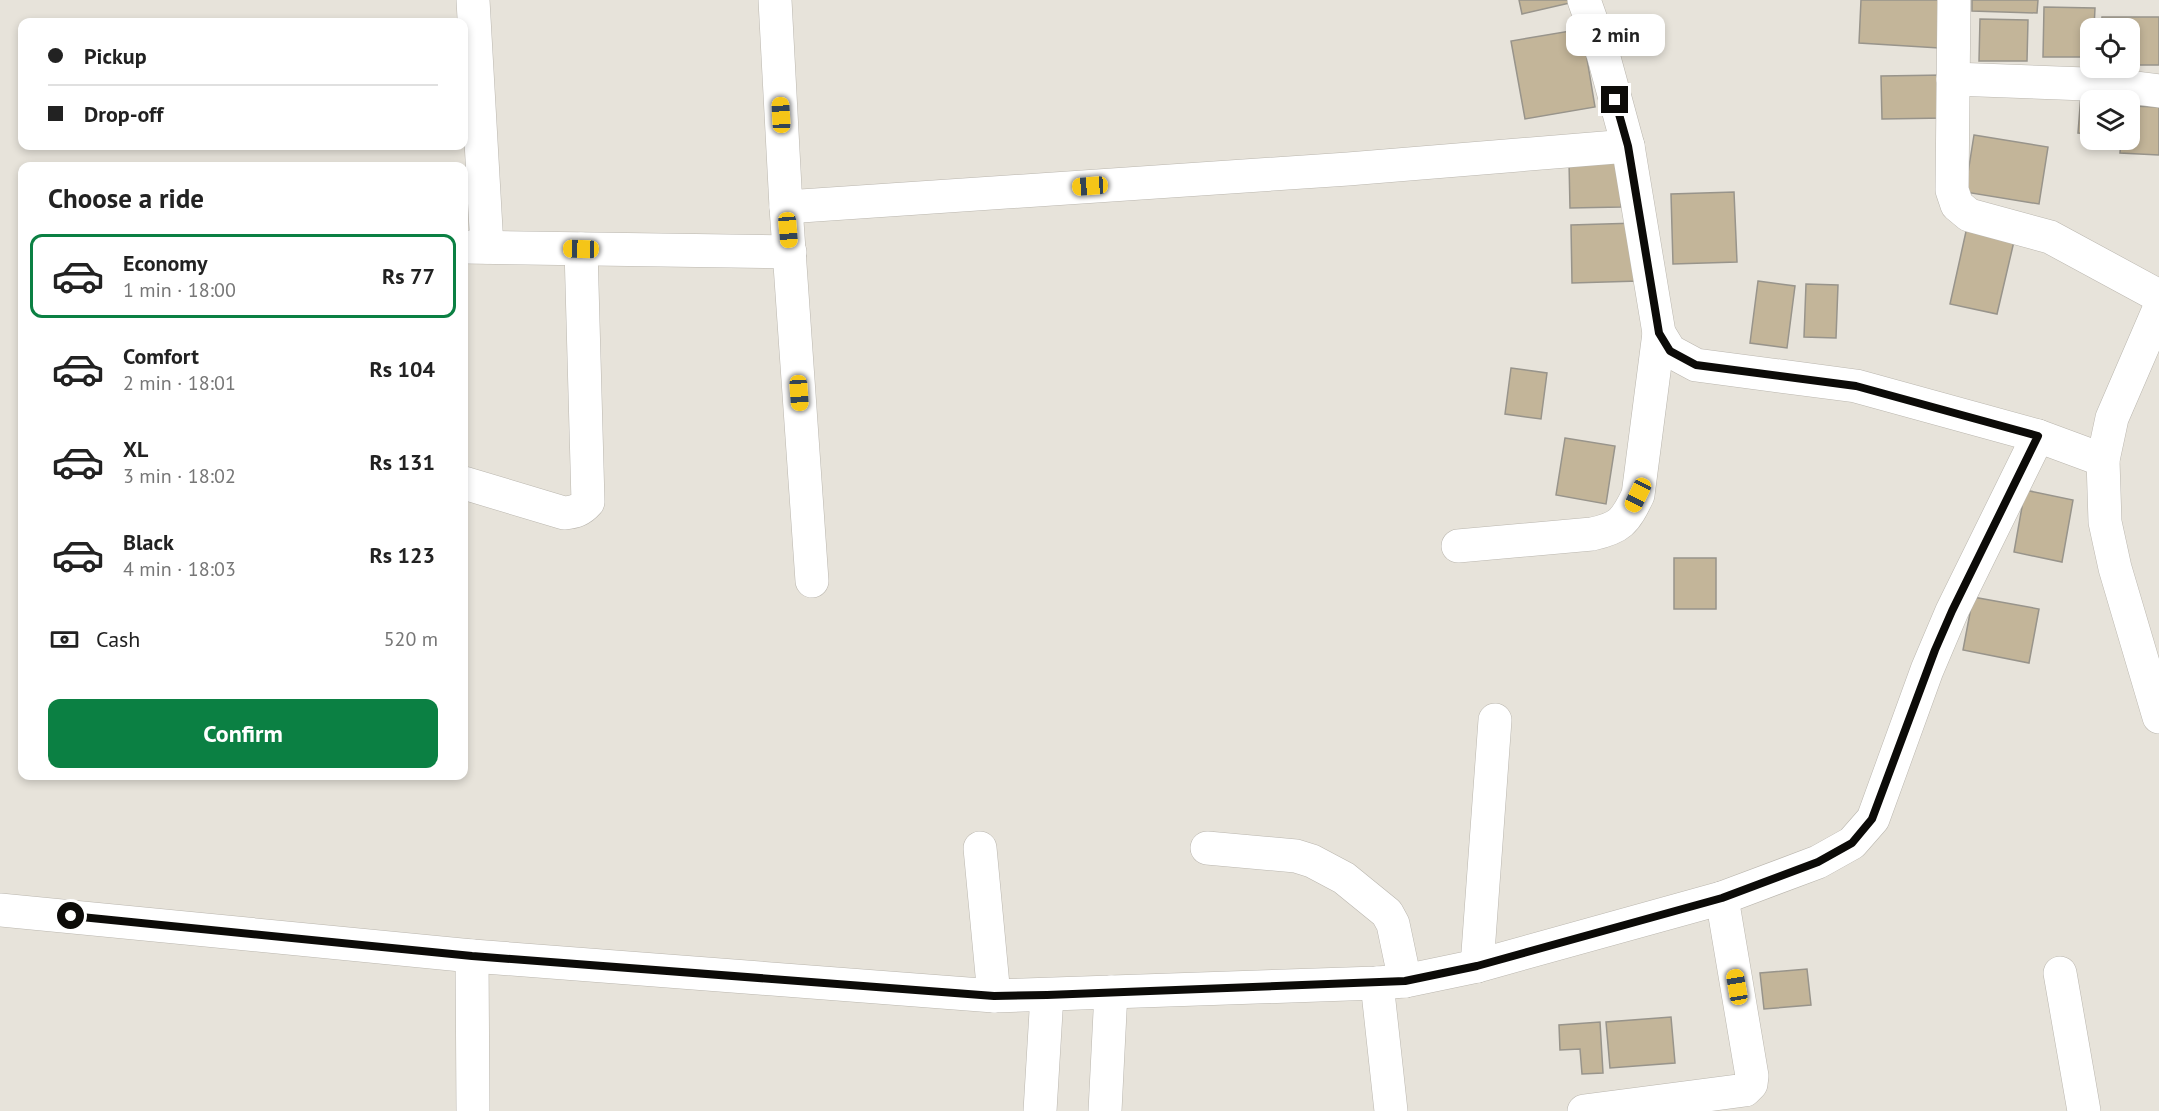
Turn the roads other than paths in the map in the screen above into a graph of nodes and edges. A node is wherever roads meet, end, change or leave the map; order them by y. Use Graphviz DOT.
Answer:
graph roads {
  1 [pos="473,0"];
  2 [pos="775,0"];
  3 [pos="1584,0"];
  4 [pos="1954,0"];
  5 [pos="1953,79"];
  6 [pos="2159,90"];
  7 [pos="1628,146"];
  8 [pos="786,207"];
  9 [pos="475,247"];
  10 [pos="581,249"];
  11 [pos="790,252"];
  12 [pos="2159,296"];
  13 [pos="2159,309"];
  14 [pos="1659,333"];
  15 [pos="2038,436"];
  16 [pos="2103,460"];
  17 [pos="468,484"];
  18 [pos="1458,546"];
  19 [pos="812,580"];
  20 [pos="2159,717"];
  21 [pos="1495,720"];
  22 [pos="980,848"];
  23 [pos="1207,848"];
  24 [pos="1722,898"];
  25 [pos="0,910"];
  26 [pos="472,956"];
  27 [pos="1477,966"];
  28 [pos="2060,974"];
  29 [pos="1391,982"];
  30 [pos="1111,992"];
  31 [pos="1047,995"];
  32 [pos="994,996"];
  33 [pos="473,1111"];
  34 [pos="1040,1111"];
  35 [pos="1105,1111"];
  36 [pos="1391,1111"];
  37 [pos="1584,1111"];
  38 [pos="2084,1111"];
  1 -- 9 [label="street"];
  2 -- 8 [label="street"];
  3 -- 7 [label="street"];
  4 -- 5 [label="street"];
  5 -- 6 [label="street"];
  5 -- 12 [label="street"];
  7 -- 8 [label="street"];
  7 -- 14 [label="street"];
  8 -- 11 [label="street"];
  9 -- 10 [label="street"];
  10 -- 11 [label="street"];
  10 -- 17 [label="street"];
  11 -- 19 [label="street"];
  13 -- 16 [label="street"];
  14 -- 15 [label="street"];
  14 -- 18 [label="street"];
  15 -- 16 [label="street"];
  15 -- 24 [label="street"];
  16 -- 20 [label="street"];
  21 -- 27 [label="street"];
  22 -- 32 [label="street"];
  23 -- 29 [label="street"];
  24 -- 27 [label="street"];
  24 -- 37 [label="street"];
  25 -- 26 [label="street"];
  26 -- 32 [label="street"];
  26 -- 33 [label="street"];
  27 -- 29 [label="street"];
  28 -- 38 [label="street"];
  29 -- 30 [label="street"];
  29 -- 36 [label="street"];
  30 -- 31 [label="street"];
  30 -- 35 [label="street"];
  31 -- 32 [label="street"];
  31 -- 34 [label="street"];
}
